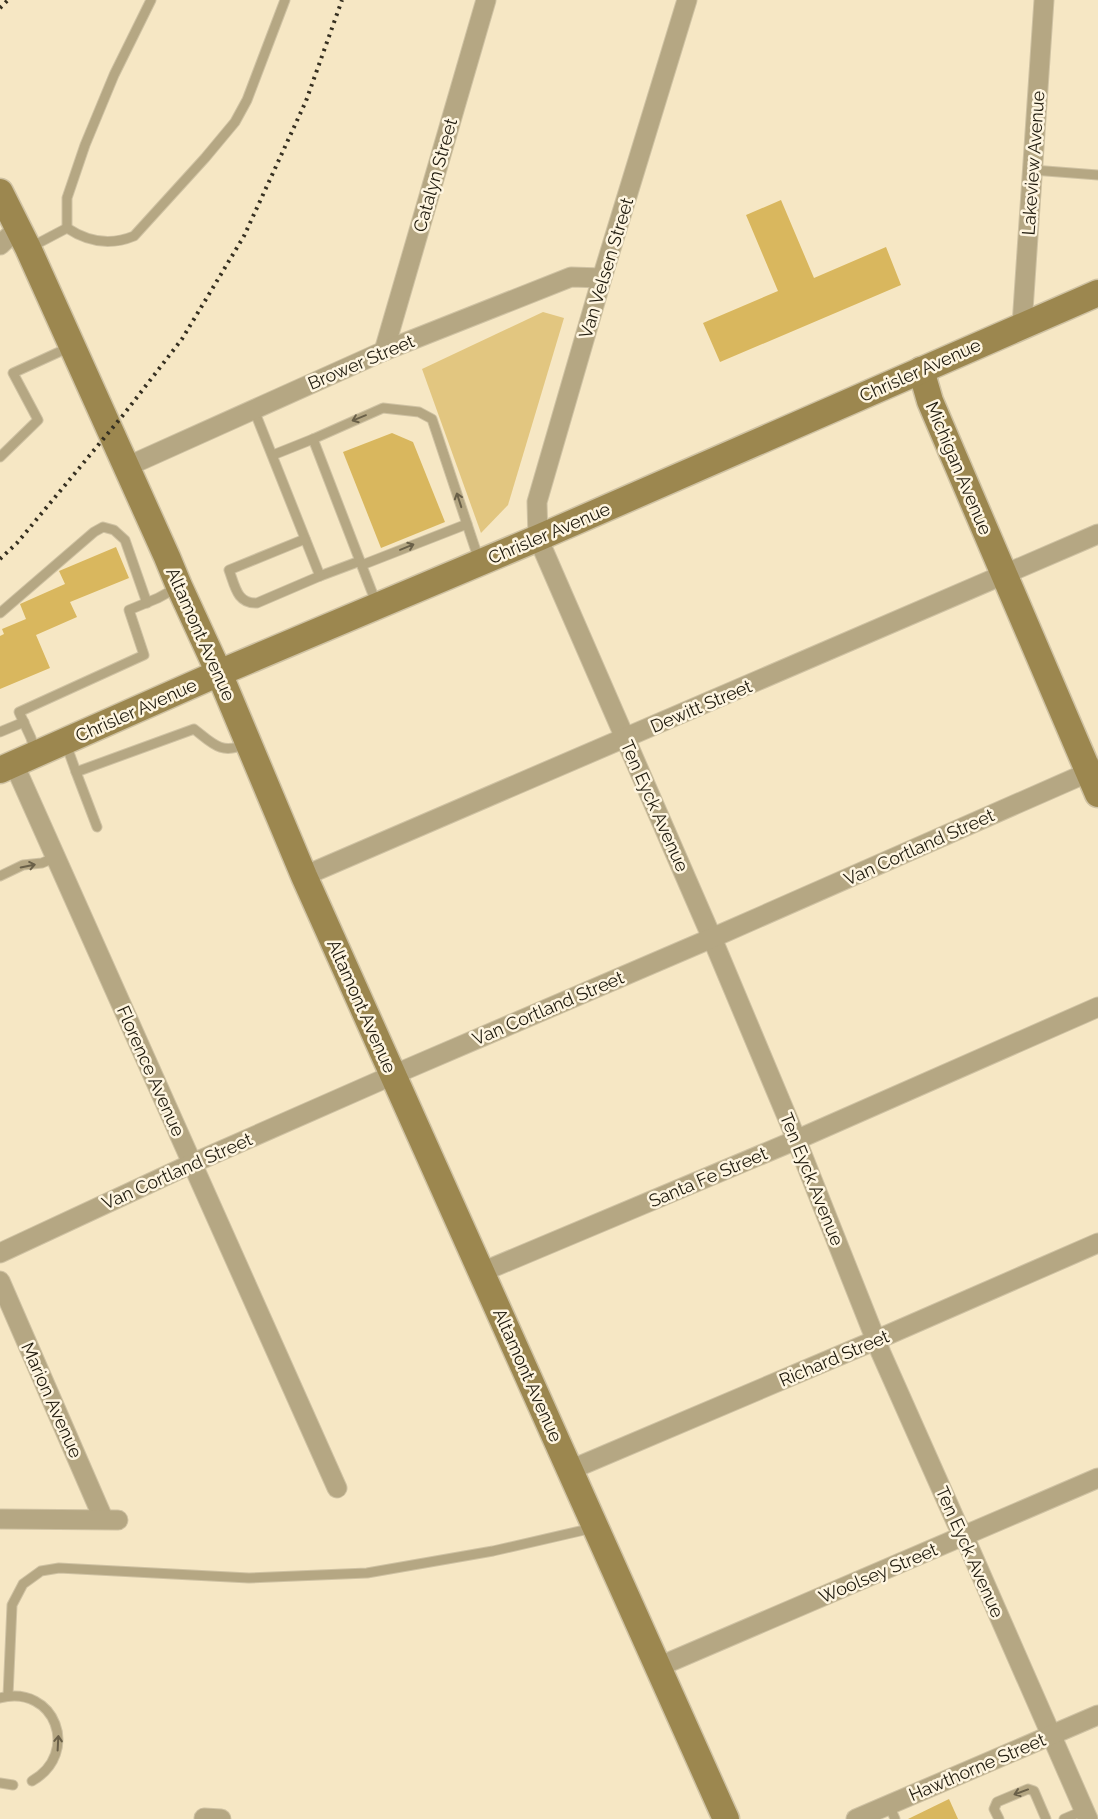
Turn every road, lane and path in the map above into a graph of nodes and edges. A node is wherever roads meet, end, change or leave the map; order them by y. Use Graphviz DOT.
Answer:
graph roads {
  1 [pos="151,0"];
  2 [pos="284,0"];
  3 [pos="486,0"];
  4 [pos="687,0"];
  5 [pos="1044,0"];
  6 [pos="1032,170"];
  7 [pos="1098,175"];
  8 [pos="0,192"];
  9 [pos="67,228"];
  10 [pos="15,241"];
  11 [pos="602,278"];
  12 [pos="1098,293"];
  13 [pos="1022,325"];
  14 [pos="72,346"];
  15 [pos="384,351"];
  16 [pos="921,370"];
  17 [pos="254,410"];
  18 [pos="313,439"];
  19 [pos="272,455"];
  20 [pos="0,458"];
  21 [pos="126,467"];
  22 [pos="467,524"];
  23 [pos="1098,534"];
  24 [pos="538,538"];
  25 [pos="305,539"];
  26 [pos="361,563"];
  27 [pos="479,563"];
  28 [pos="1011,572"];
  29 [pos="320,576"];
  30 [pos="179,586"];
  31 [pos="148,603"];
  32 [pos="378,606"];
  33 [pos="0,612"];
  34 [pos="219,673"];
  35 [pos="24,722"];
  36 [pos="0,732"];
  37 [pos="626,739"];
  38 [pos="64,742"];
  39 [pos="248,742"];
  40 [pos="17,763"];
  41 [pos="76,772"];
  42 [pos="1096,774"];
  43 [pos="97,827"];
  44 [pos="56,857"];
  45 [pos="0,876"];
  46 [pos="304,876"];
  47 [pos="712,938"];
  48 [pos="1098,1007"];
  49 [pos="393,1075"];
  50 [pos="796,1140"];
  51 [pos="191,1164"];
  52 [pos="1098,1243"];
  53 [pos="0,1253"];
  54 [pos="482,1272"];
  55 [pos="0,1281"];
  56 [pos="876,1340"];
  57 [pos="570,1470"];
  58 [pos="1098,1478"];
  59 [pos="337,1488"];
  60 [pos="0,1518"];
  61 [pos="595,1528"];
  62 [pos="964,1536"];
  63 [pos="658,1667"];
  64 [pos="4,1697"];
  65 [pos="1098,1715"];
  66 [pos="1052,1735"];
  67 [pos="32,1781"];
  68 [pos="0,1783"];
  69 [pos="13,1785"];
  70 [pos="892,1812"];
  71 [pos="1086,1814"];
  72 [pos="726,1819"];
  73 [pos="856,1819"];
  74 [pos="998,1819"];
  75 [pos="1046,1819"];
  76 [pos="1064,1819"];
  1 -- 9 [label="lane"];
  2 -- 9 [label="lane"];
  3 -- 15 [label="street, Catalyn Street"];
  4 -- 11 [label="street, Van Velsen Street"];
  5 -- 6 [label="street, Lakeview Avenue"];
  6 -- 7 [label="lane"];
  6 -- 13 [label="street, Lakeview Avenue"];
  8 -- 10 [label="main road, Altamont Avenue"];
  9 -- 10 [label="lane"];
  10 -- 14 [label="main road, Altamont Avenue"];
  11 -- 15 [label="street, Brower Street"];
  11 -- 24 [label="street, Van Velsen Street"];
  12 -- 13 [label="main road, Chrisler Avenue"];
  13 -- 16 [label="main road, Chrisler Avenue"];
  14 -- 20 [label="lane"];
  14 -- 21 [label="main road, Altamont Avenue"];
  15 -- 17 [label="street, Brower Street"];
  16 -- 24 [label="main road, Chrisler Avenue"];
  16 -- 28 [label="main road, Michigan Avenue"];
  17 -- 19 [label="lane"];
  17 -- 21 [label="street, Brower Street"];
  18 -- 19 [label="lane"];
  22 -- 18 [label="lane, one-way"];
  18 -- 26 [label="lane"];
  19 -- 25 [label="lane"];
  21 -- 30 [label="main road, Altamont Avenue"];
  26 -- 22 [label="lane, one-way"];
  22 -- 27 [label="lane"];
  23 -- 28 [label="street, Dewitt Street"];
  24 -- 27 [label="main road, Chrisler Avenue"];
  24 -- 37 [label="street, Ten Eyck Avenue"];
  25 -- 29 [label="lane"];
  25 -- 29 [label="lane"];
  26 -- 29 [label="lane"];
  26 -- 32 [label="lane"];
  27 -- 32 [label="main road, Chrisler Avenue"];
  28 -- 37 [label="street, Dewitt Street"];
  28 -- 42 [label="main road, Michigan Avenue"];
  30 -- 31 [label="lane"];
  30 -- 34 [label="main road, Altamont Avenue"];
  31 -- 33 [label="lane"];
  31 -- 35 [label="lane"];
  32 -- 34 [label="main road, Chrisler Avenue"];
  34 -- 38 [label="main road, Chrisler Avenue"];
  34 -- 39 [label="main road, Altamont Avenue"];
  35 -- 36 [label="lane"];
  35 -- 40 [label="lane"];
  37 -- 46 [label="street, Dewitt Street"];
  37 -- 47 [label="street, Ten Eyck Avenue"];
  38 -- 40 [label="main road, Chrisler Avenue"];
  38 -- 41 [label="lane"];
  39 -- 41 [label="lane"];
  39 -- 46 [label="main road, Altamont Avenue"];
  40 -- 44 [label="street, Florence Avenue"];
  41 -- 43 [label="lane"];
  42 -- 47 [label="street, Van Cortland Street"];
  45 -- 44 [label="lane, one-way"];
  44 -- 51 [label="street, Florence Avenue"];
  46 -- 49 [label="main road, Altamont Avenue"];
  47 -- 49 [label="street, Van Cortland Street"];
  47 -- 50 [label="street, Ten Eyck Avenue"];
  48 -- 50 [label="street, Santa Fe Street"];
  49 -- 51 [label="street, Van Cortland Street"];
  49 -- 54 [label="main road, Altamont Avenue"];
  50 -- 54 [label="street, Santa Fe Street"];
  50 -- 56 [label="street, Ten Eyck Avenue"];
  51 -- 53 [label="street, Van Cortland Street"];
  51 -- 59 [label="street, Florence Avenue"];
  52 -- 56 [label="street, Richard Street"];
  54 -- 57 [label="main road, Altamont Avenue"];
  55 -- 60 [label="street, Marion Avenue"];
  56 -- 57 [label="street, Richard Street"];
  56 -- 62 [label="street, Ten Eyck Avenue"];
  57 -- 61 [label="main road, Altamont Avenue"];
  58 -- 62 [label="street, Woolsey Street"];
  61 -- 63 [label="main road, Altamont Avenue"];
  61 -- 64 [label="lane"];
  62 -- 63 [label="street, Woolsey Street"];
  62 -- 66 [label="street, Ten Eyck Avenue"];
  63 -- 72 [label="main road, Altamont Avenue"];
  67 -- 64 [label="lane, one-way"];
  65 -- 66 [label="street, Hawthorne Street"];
  66 -- 70 [label="street, Hawthorne Street"];
  66 -- 71 [label="street, Ten Eyck Avenue"];
  68 -- 69 [label="lane"];
  70 -- 73 [label="street, Hawthorne Street"];
  71 -- 76 [label="lane"];
  75 -- 74 [label="lane, one-way"];
}
